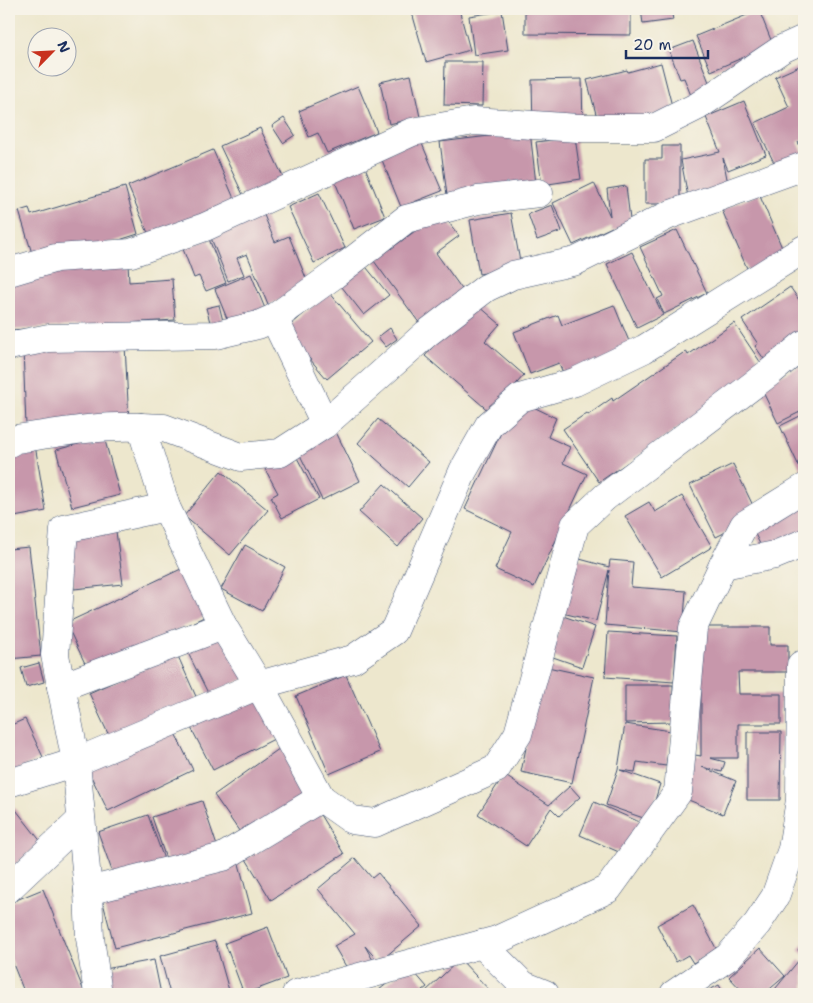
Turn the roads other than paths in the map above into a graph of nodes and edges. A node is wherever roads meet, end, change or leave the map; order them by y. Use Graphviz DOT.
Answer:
graph roads {
  1 [pos="804,40"];
  2 [pos="804,166"];
  3 [pos="539,193"];
  4 [pos="804,249"];
  5 [pos="9,272"];
  6 [pos="274,318"];
  7 [pos="804,344"];
  8 [pos="9,346"];
  9 [pos="325,424"];
  10 [pos="141,427"];
  11 [pos="9,443"];
  12 [pos="804,488"];
  13 [pos="166,507"];
  14 [pos="804,543"];
  15 [pos="723,565"];
  16 [pos="223,626"];
  17 [pos="801,665"];
  18 [pos="259,685"];
  19 [pos="61,687"];
  20 [pos="76,762"];
  21 [pos="9,783"];
  22 [pos="320,798"];
  23 [pos="81,820"];
  24 [pos="9,888"];
  25 [pos="88,891"];
  26 [pos="482,944"];
  27 [pos="528,991"];
  28 [pos="98,994"];
  29 [pos="296,994"];
  30 [pos="674,994"];
  1 -- 5 [label="street"];
  2 -- 9 [label="street"];
  3 -- 6 [label="street"];
  4 -- 18 [label="street"];
  6 -- 8 [label="street"];
  6 -- 9 [label="street"];
  7 -- 22 [label="street"];
  9 -- 10 [label="street"];
  10 -- 11 [label="street"];
  10 -- 13 [label="street"];
  12 -- 15 [label="street"];
  13 -- 16 [label="street"];
  13 -- 19 [label="street"];
  14 -- 15 [label="street"];
  15 -- 26 [label="street"];
  16 -- 18 [label="street"];
  16 -- 19 [label="street"];
  17 -- 30 [label="street"];
  18 -- 20 [label="street"];
  18 -- 22 [label="street"];
  19 -- 20 [label="street"];
  20 -- 21 [label="street"];
  20 -- 23 [label="street"];
  22 -- 25 [label="street"];
  23 -- 24 [label="street"];
  23 -- 25 [label="street"];
  25 -- 28 [label="street"];
  26 -- 27 [label="street"];
  26 -- 29 [label="street"];
}
